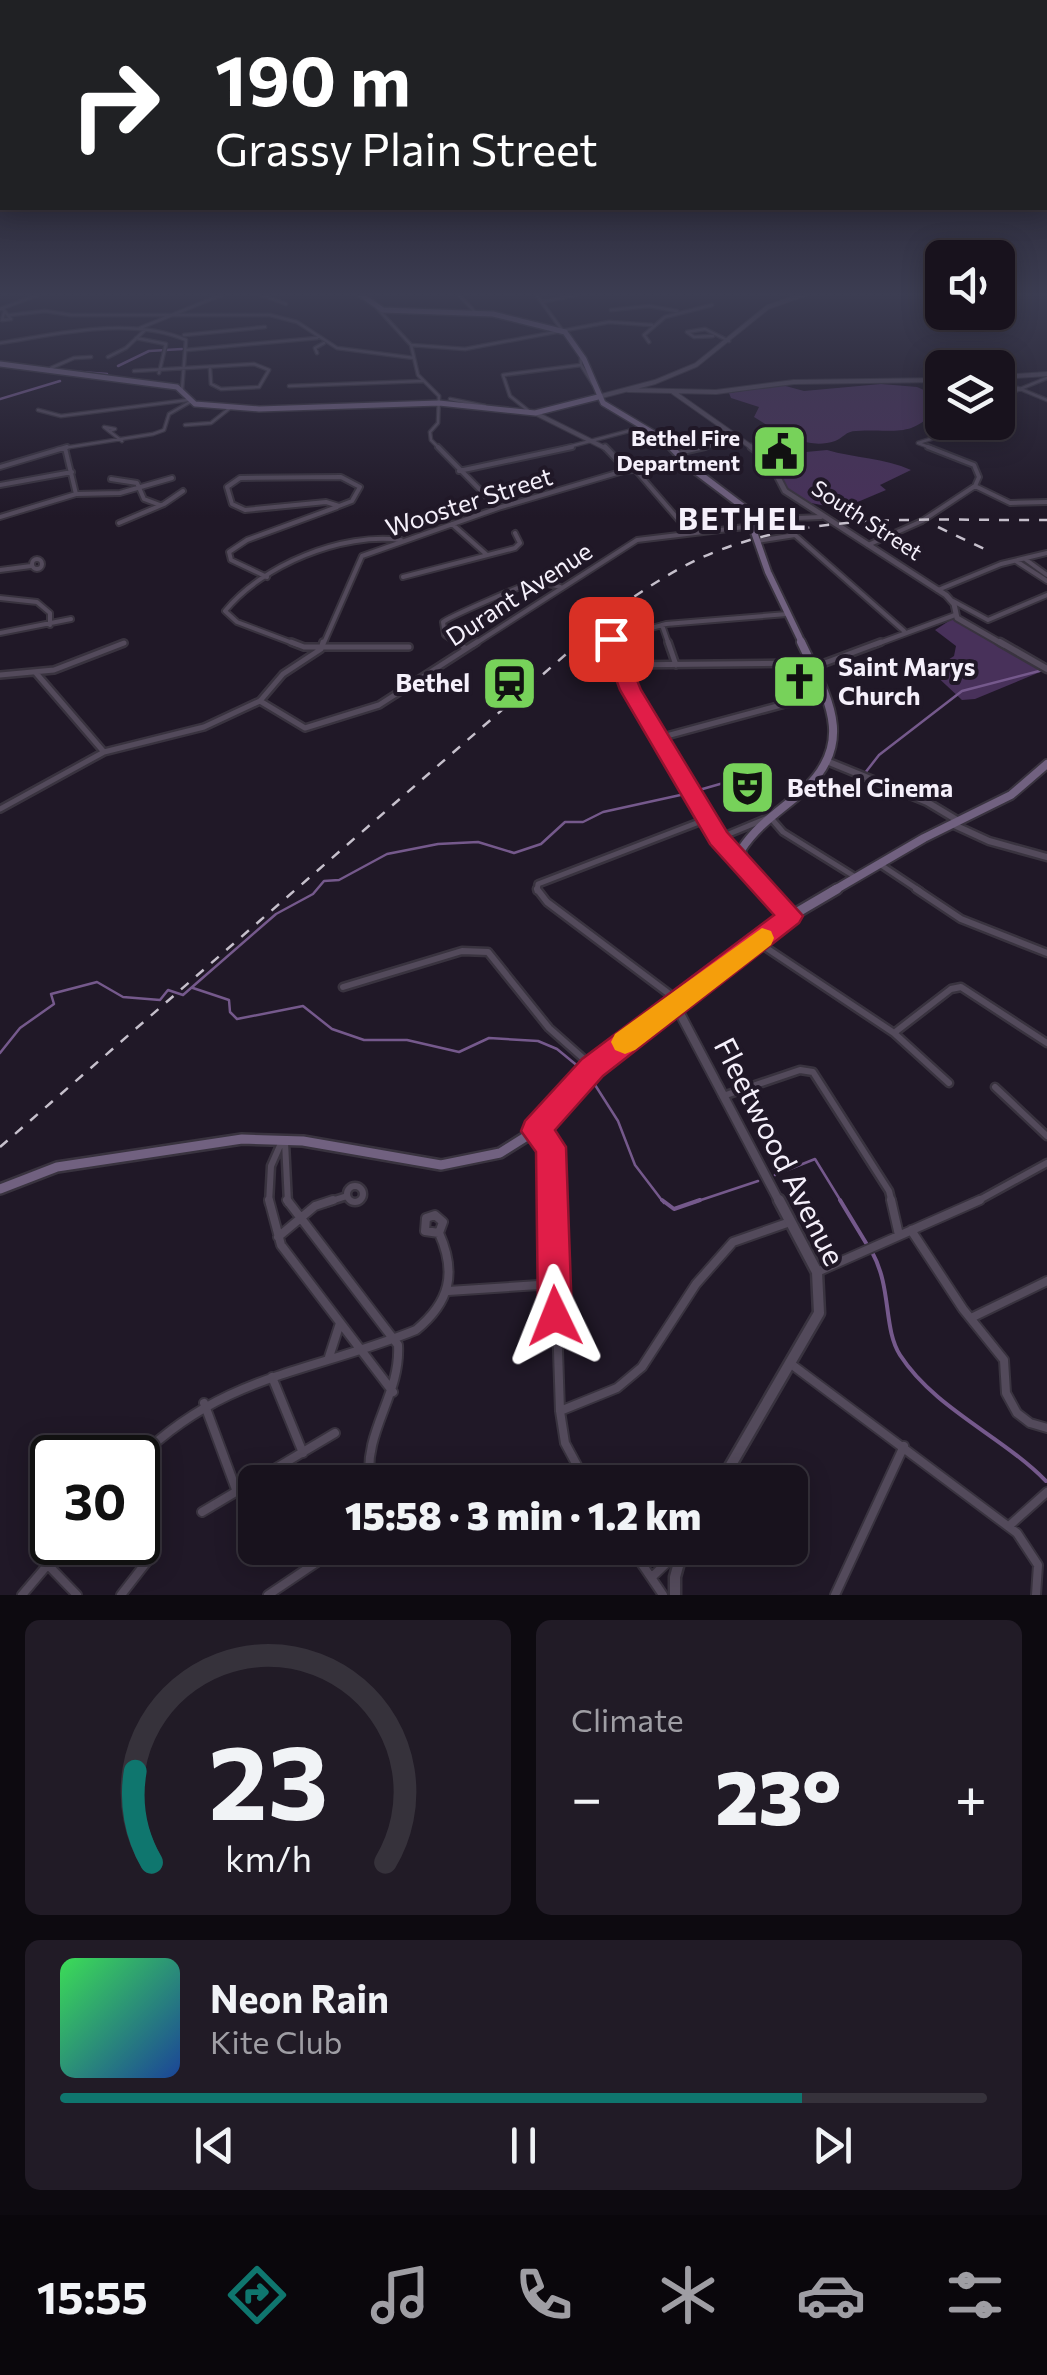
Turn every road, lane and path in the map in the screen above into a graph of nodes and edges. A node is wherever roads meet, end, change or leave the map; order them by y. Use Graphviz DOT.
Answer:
graph roads {
  1 [pos="44,367"];
  2 [pos="161,367"];
  3 [pos="217,367"];
  4 [pos="264,367"];
  5 [pos="418,367"];
  6 [pos="561,367"];
  7 [pos="583,367"];
  8 [pos="586,367"];
  9 [pos="689,367"];
  10 [pos="51,368"];
  11 [pos="210,368"];
  12 [pos="184,370"];
  13 [pos="134,371"];
  14 [pos="160,373"];
  15 [pos="1047,375"];
  16 [pos="1015,376"];
  17 [pos="423,380"];
  18 [pos="925,380"];
  19 [pos="593,384"];
  20 [pos="290,386"];
  21 [pos="1018,388"];
  22 [pos="182,389"];
  23 [pos="628,390"];
  24 [pos="1015,390"];
  25 [pos="672,392"];
  26 [pos="598,398"];
  27 [pos="450,400"];
  28 [pos="1047,400"];
  29 [pos="190,401"];
  30 [pos="439,403"];
  31 [pos="484,406"];
  32 [pos="230,408"];
  33 [pos="38,410"];
  34 [pos="546,411"];
  35 [pos="533,412"];
  36 [pos="554,422"];
  37 [pos="185,426"];
  38 [pos="644,427"];
  39 [pos="110,431"];
  40 [pos="740,439"];
  41 [pos="928,440"];
  42 [pos="596,442"];
  43 [pos="124,443"];
  44 [pos="64,447"];
  45 [pos="56,449"];
  46 [pos="68,455"];
  47 [pos="680,456"];
  48 [pos="616,457"];
  49 [pos="657,465"];
  50 [pos="688,465"];
  51 [pos="0,468"];
  52 [pos="633,468"];
  53 [pos="459,471"];
  54 [pos="72,472"];
  55 [pos="172,478"];
  56 [pos="110,480"];
  57 [pos="0,485"];
  58 [pos="975,486"];
  59 [pos="142,487"];
  60 [pos="183,491"];
  61 [pos="76,494"];
  62 [pos="1047,502"];
  63 [pos="160,505"];
  64 [pos="339,506"];
  65 [pos="498,508"];
  66 [pos="0,516"];
  67 [pos="821,517"];
  68 [pos="119,522"];
  69 [pos="752,523"];
  70 [pos="452,524"];
  71 [pos="515,533"];
  72 [pos="690,533"];
  73 [pos="402,540"];
  74 [pos="757,541"];
  75 [pos="868,545"];
  76 [pos="1047,553"];
  77 [pos="487,554"];
  78 [pos="1023,558"];
  79 [pos="1015,560"];
  80 [pos="30,566"];
  81 [pos="0,570"];
  82 [pos="403,576"];
  83 [pos="267,577"];
  84 [pos="1047,578"];
  85 [pos="562,588"];
  86 [pos="938,590"];
  87 [pos="1047,595"];
  88 [pos="0,598"];
  89 [pos="952,601"];
  90 [pos="48,612"];
  91 [pos="788,614"];
  92 [pos="955,615"];
  93 [pos="71,619"];
  94 [pos="50,625"];
  95 [pos="662,625"];
  96 [pos="35,628"];
  97 [pos="904,631"];
  98 [pos="0,632"];
  99 [pos="124,642"];
  100 [pos="409,647"];
  101 [pos="465,648"];
  102 [pos="322,649"];
  103 [pos="676,664"];
  104 [pos="814,665"];
  105 [pos="620,666"];
  106 [pos="1047,668"];
  107 [pos="36,673"];
  108 [pos="0,674"];
  109 [pos="828,698"];
  110 [pos="260,701"];
  111 [pos="659,738"];
  112 [pos="104,752"];
  113 [pos="829,762"];
  114 [pos="1047,764"];
  115 [pos="0,810"];
  116 [pos="770,817"];
  117 [pos="707,819"];
  118 [pos="954,822"];
  119 [pos="719,838"];
  120 [pos="1047,857"];
  121 [pos="745,864"];
  122 [pos="882,865"];
  123 [pos="858,879"];
  124 [pos="790,916"];
  125 [pos="757,941"];
  126 [pos="1047,953"];
  127 [pos="343,987"];
  128 [pos="675,1003"];
  129 [pos="894,1033"];
  130 [pos="1047,1043"];
  131 [pos="588,1072"];
  132 [pos="949,1084"];
  133 [pos="995,1087"];
  134 [pos="723,1096"];
  135 [pos="536,1131"];
  136 [pos="1047,1136"];
  137 [pos="284,1139"];
  138 [pos="1047,1163"];
  139 [pos="0,1189"];
  140 [pos="346,1196"];
  141 [pos="299,1218"];
  142 [pos="790,1222"];
  143 [pos="911,1230"];
  144 [pos="439,1233"];
  145 [pos="900,1235"];
  146 [pos="278,1237"];
  147 [pos="818,1272"];
  148 [pos="1047,1281"];
  149 [pos="554,1284"];
  150 [pos="448,1291"];
  151 [pos="972,1318"];
  152 [pos="340,1322"];
  153 [pos="396,1339"];
  154 [pos="360,1349"];
  155 [pos="328,1359"];
  156 [pos="790,1364"];
  157 [pos="271,1376"];
  158 [pos="394,1393"];
  159 [pos="204,1403"];
  160 [pos="560,1411"];
  161 [pos="1047,1428"];
  162 [pos="336,1433"];
  163 [pos="158,1435"];
  164 [pos="904,1446"];
  165 [pos="303,1452"];
  166 [pos="365,1465"];
  167 [pos="577,1465"];
  168 [pos="731,1465"];
  169 [pos="237,1492"];
  170 [pos="1047,1492"];
  171 [pos="202,1512"];
  172 [pos="1009,1526"];
  173 [pos="48,1565"];
  174 [pos="144,1565"];
  175 [pos="313,1565"];
  176 [pos="642,1565"];
  177 [pos="664,1565"];
  178 [pos="678,1565"];
  179 [pos="651,1577"];
  180 [pos="22,1595"];
  181 [pos="77,1595"];
  182 [pos="121,1595"];
  183 [pos="268,1595"];
  184 [pos="663,1595"];
  185 [pos="675,1595"];
  186 [pos="835,1595"];
  187 [pos="1036,1595"];
  1 -- 10 [label="main road"];
  2 -- 14 [label="street"];
  3 -- 11 [label="street"];
  4 -- 11 [label="street"];
  5 -- 17 [label="street"];
  6 -- 35 [label="street"];
  7 -- 19 [label="street"];
  8 -- 19 [label="main road"];
  9 -- 23 [label="street"];
  10 -- 22 [label="main road"];
  11 -- 12 [label="street"];
  12 -- 14 [label="street"];
  12 -- 22 [label="street"];
  13 -- 14 [label="street"];
  15 -- 16 [label="street"];
  15 -- 21 [label="street"];
  17 -- 20 [label="street"];
  17 -- 30 [label="street"];
  18 -- 25 [label="street"];
  19 -- 26 [label="main road"];
  21 -- 24 [label="street"];
  21 -- 28 [label="street"];
  22 -- 29 [label="main road"];
  23 -- 25 [label="street"];
  23 -- 26 [label="street"];
  25 -- 40 [label="street, South Street"];
  26 -- 34 [label="main road"];
  26 -- 38 [label="main road"];
  27 -- 31 [label="street"];
  29 -- 32 [label="main road"];
  29 -- 33 [label="street"];
  29 -- 43 [label="street"];
  30 -- 31 [label="main road"];
  30 -- 32 [label="main road"];
  30 -- 53 [label="street"];
  31 -- 35 [label="main road"];
  32 -- 37 [label="street"];
  34 -- 35 [label="main road"];
  34 -- 36 [label="street"];
  35 -- 36 [label="street"];
  36 -- 42 [label="street"];
  38 -- 42 [label="street"];
  38 -- 47 [label="main road"];
  39 -- 43 [label="street"];
  40 -- 47 [label="street"];
  40 -- 67 [label="street, South Street"];
  41 -- 58 [label="street"];
  42 -- 48 [label="street"];
  42 -- 53 [label="street"];
  43 -- 44 [label="street"];
  44 -- 45 [label="street"];
  44 -- 46 [label="street"];
  45 -- 46 [label="street"];
  45 -- 51 [label="street"];
  46 -- 54 [label="street"];
  47 -- 49 [label="street"];
  47 -- 50 [label="main road"];
  48 -- 52 [label="street"];
  48 -- 52 [label="street"];
  49 -- 50 [label="street"];
  49 -- 52 [label="street"];
  50 -- 69 [label="main road"];
  52 -- 65 [label="street, Wooster Street"];
  52 -- 72 [label="street"];
  53 -- 65 [label="street"];
  54 -- 57 [label="street"];
  54 -- 61 [label="street"];
  55 -- 59 [label="street"];
  56 -- 59 [label="street"];
  58 -- 62 [label="street"];
  58 -- 75 [label="street"];
  59 -- 61 [label="street"];
  59 -- 63 [label="street"];
  60 -- 63 [label="street"];
  61 -- 66 [label="street"];
  63 -- 68 [label="street"];
  64 -- 64 [label="street"];
  64 -- 83 [label="street"];
  65 -- 70 [label="street, Wooster Street"];
  67 -- 69 [label="street"];
  67 -- 75 [label="street, South Street"];
  69 -- 72 [label="street"];
  69 -- 74 [label="main road"];
  70 -- 73 [label="street, Wooster Street"];
  70 -- 77 [label="street"];
  71 -- 77 [label="street"];
  72 -- 85 [label="street, Durant Avenue"];
  73 -- 83 [label="street"];
  73 -- 102 [label="street, Wooster Street"];
  74 -- 91 [label="main road"];
  74 -- 97 [label="street"];
  75 -- 86 [label="street, South Street"];
  76 -- 78 [label="street"];
  77 -- 82 [label="street"];
  78 -- 79 [label="street"];
  78 -- 84 [label="street"];
  79 -- 84 [label="street"];
  79 -- 86 [label="street"];
  80 -- 81 [label="street"];
  83 -- 102 [label="street"];
  85 -- 101 [label="street, Durant Avenue"];
  85 -- 101 [label="street"];
  86 -- 89 [label="street, South Street"];
  87 -- 89 [label="street"];
  88 -- 90 [label="street"];
  89 -- 92 [label="street"];
  90 -- 94 [label="street"];
  90 -- 96 [label="street"];
  91 -- 95 [label="street"];
  91 -- 104 [label="main road"];
  92 -- 97 [label="street"];
  92 -- 106 [label="street"];
  93 -- 94 [label="street"];
  94 -- 96 [label="street"];
  95 -- 103 [label="street"];
  95 -- 105 [label="street"];
  96 -- 98 [label="street"];
  97 -- 104 [label="street"];
  99 -- 107 [label="street"];
  100 -- 102 [label="street"];
  101 -- 110 [label="street, Durant Avenue"];
  102 -- 110 [label="street"];
  103 -- 104 [label="street"];
  103 -- 105 [label="street"];
  104 -- 109 [label="main road"];
  105 -- 111 [label="street"];
  107 -- 108 [label="street"];
  107 -- 112 [label="street"];
  109 -- 111 [label="street"];
  109 -- 113 [label="main road"];
  110 -- 112 [label="street"];
  111 -- 117 [label="street"];
  112 -- 115 [label="street"];
  113 -- 116 [label="main road"];
  113 -- 118 [label="street"];
  114 -- 118 [label="main road"];
  116 -- 119 [label="street"];
  116 -- 121 [label="main road"];
  116 -- 123 [label="street"];
  117 -- 119 [label="street"];
  117 -- 128 [label="street"];
  118 -- 120 [label="street"];
  118 -- 122 [label="main road"];
  119 -- 121 [label="street"];
  121 -- 124 [label="main road"];
  122 -- 123 [label="main road"];
  122 -- 126 [label="street"];
  123 -- 124 [label="main road"];
  124 -- 125 [label="main road"];
  125 -- 128 [label="main road"];
  125 -- 129 [label="street"];
  127 -- 131 [label="street"];
  128 -- 131 [label="main road"];
  128 -- 134 [label="street, Fleetwood Avenue"];
  129 -- 130 [label="street"];
  129 -- 132 [label="street"];
  131 -- 135 [label="main road"];
  133 -- 136 [label="street"];
  134 -- 142 [label="street, Fleetwood Avenue"];
  134 -- 145 [label="street"];
  135 -- 137 [label="main road"];
  135 -- 149 [label="street"];
  137 -- 139 [label="main road"];
  137 -- 141 [label="street"];
  137 -- 146 [label="street"];
  138 -- 143 [label="street"];
  140 -- 141 [label="street"];
  141 -- 146 [label="street"];
  141 -- 153 [label="street"];
  142 -- 147 [label="street, Fleetwood Avenue"];
  142 -- 160 [label="street"];
  143 -- 145 [label="street"];
  143 -- 151 [label="street"];
  144 -- 150 [label="street"];
  145 -- 147 [label="street"];
  146 -- 152 [label="street"];
  147 -- 156 [label="street, Fleetwood Avenue"];
  148 -- 151 [label="street"];
  149 -- 150 [label="street"];
  149 -- 160 [label="street"];
  150 -- 153 [label="street"];
  151 -- 161 [label="street"];
  152 -- 154 [label="street"];
  152 -- 155 [label="street"];
  153 -- 154 [label="street"];
  153 -- 158 [label="street"];
  154 -- 155 [label="street"];
  154 -- 158 [label="street"];
  155 -- 157 [label="street"];
  156 -- 164 [label="street"];
  156 -- 168 [label="street, Fleetwood Avenue"];
  157 -- 159 [label="street"];
  157 -- 165 [label="street"];
  158 -- 166 [label="street"];
  159 -- 163 [label="street"];
  159 -- 169 [label="street"];
  160 -- 167 [label="street"];
  162 -- 165 [label="street"];
  164 -- 172 [label="street"];
  164 -- 186 [label="street"];
  165 -- 169 [label="street"];
  169 -- 171 [label="street"];
  170 -- 172 [label="street"];
  172 -- 187 [label="street"];
  173 -- 180 [label="street"];
  173 -- 181 [label="street"];
  174 -- 182 [label="street"];
  175 -- 183 [label="street"];
  176 -- 179 [label="street"];
  177 -- 179 [label="street"];
  178 -- 185 [label="street"];
  179 -- 184 [label="street"];
}
